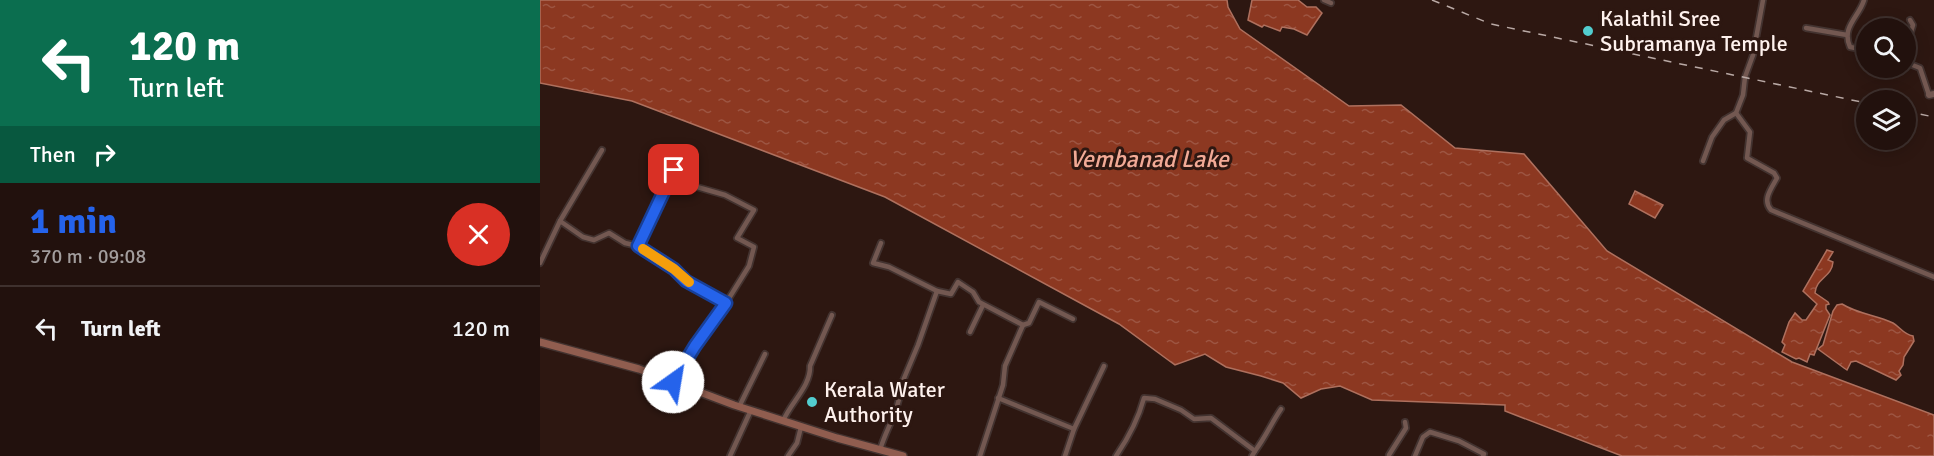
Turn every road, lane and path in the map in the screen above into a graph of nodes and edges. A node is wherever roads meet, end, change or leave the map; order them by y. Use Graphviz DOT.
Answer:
graph roads {
  1 [pos="1324,0"];
  2 [pos="1763,0"];
  3 [pos="1864,0"];
  4 [pos="1331,3"];
  5 [pos="1806,28"];
  6 [pos="1847,35"];
  7 [pos="1856,48"];
  8 [pos="1916,66"];
  9 [pos="1932,95"];
  10 [pos="1736,112"];
  11 [pos="602,150"];
  12 [pos="653,159"];
  13 [pos="1703,160"];
  14 [pos="674,170"];
  15 [pos="560,221"];
  16 [pos="881,243"];
  17 [pos="638,246"];
  18 [pos="540,263"];
  19 [pos="1934,278"];
  20 [pos="937,291"];
  21 [pos="726,303"];
  22 [pos="983,305"];
  23 [pos="832,315"];
  24 [pos="1073,319"];
  25 [pos="1023,325"];
  26 [pos="970,332"];
  27 [pos="540,342"];
  28 [pos="765,354"];
  29 [pos="1104,366"];
  30 [pos="673,382"];
  31 [pos="998,398"];
  32 [pos="739,407"];
  33 [pos="1281,408"];
  34 [pos="750,410"];
  35 [pos="783,421"];
  36 [pos="1405,422"];
  37 [pos="801,427"];
  38 [pos="1074,429"];
  39 [pos="880,450"];
  40 [pos="1254,453"];
  41 [pos="889,454"];
  42 [pos="730,456"];
  43 [pos="788,456"];
  44 [pos="903,456"];
  45 [pos="980,456"];
  46 [pos="1065,456"];
  47 [pos="1116,456"];
  48 [pos="1383,456"];
  49 [pos="1389,456"];
  50 [pos="1416,456"];
  51 [pos="1484,456"];
  1 -- 4 [label="street"];
  2 -- 10 [label="street"];
  3 -- 6 [label="street"];
  5 -- 6 [label="street"];
  6 -- 7 [label="street"];
  8 -- 9 [label="street"];
  10 -- 13 [label="street"];
  10 -- 19 [label="street"];
  11 -- 15 [label="street"];
  12 -- 14 [label="street"];
  14 -- 17 [label="street"];
  14 -- 21 [label="street"];
  15 -- 17 [label="street"];
  15 -- 18 [label="street"];
  16 -- 20 [label="street"];
  17 -- 21 [label="street"];
  20 -- 22 [label="street"];
  20 -- 39 [label="street"];
  21 -- 30 [label="street"];
  22 -- 25 [label="street"];
  22 -- 26 [label="street"];
  23 -- 35 [label="street"];
  24 -- 25 [label="street"];
  25 -- 31 [label="street"];
  27 -- 30 [label="main road"];
  28 -- 32 [label="street"];
  29 -- 38 [label="street"];
  30 -- 32 [label="main road"];
  31 -- 38 [label="street"];
  31 -- 45 [label="street"];
  32 -- 34 [label="main road"];
  33 -- 40 [label="street"];
  34 -- 35 [label="main road"];
  34 -- 42 [label="street"];
  35 -- 37 [label="main road"];
  36 -- 49 [label="street"];
  37 -- 39 [label="main road"];
  37 -- 43 [label="street"];
  38 -- 46 [label="street"];
  39 -- 41 [label="main road"];
  40 -- 47 [label="street"];
  41 -- 44 [label="main road"];
  48 -- 49 [label="street"];
  50 -- 51 [label="street"];
}
